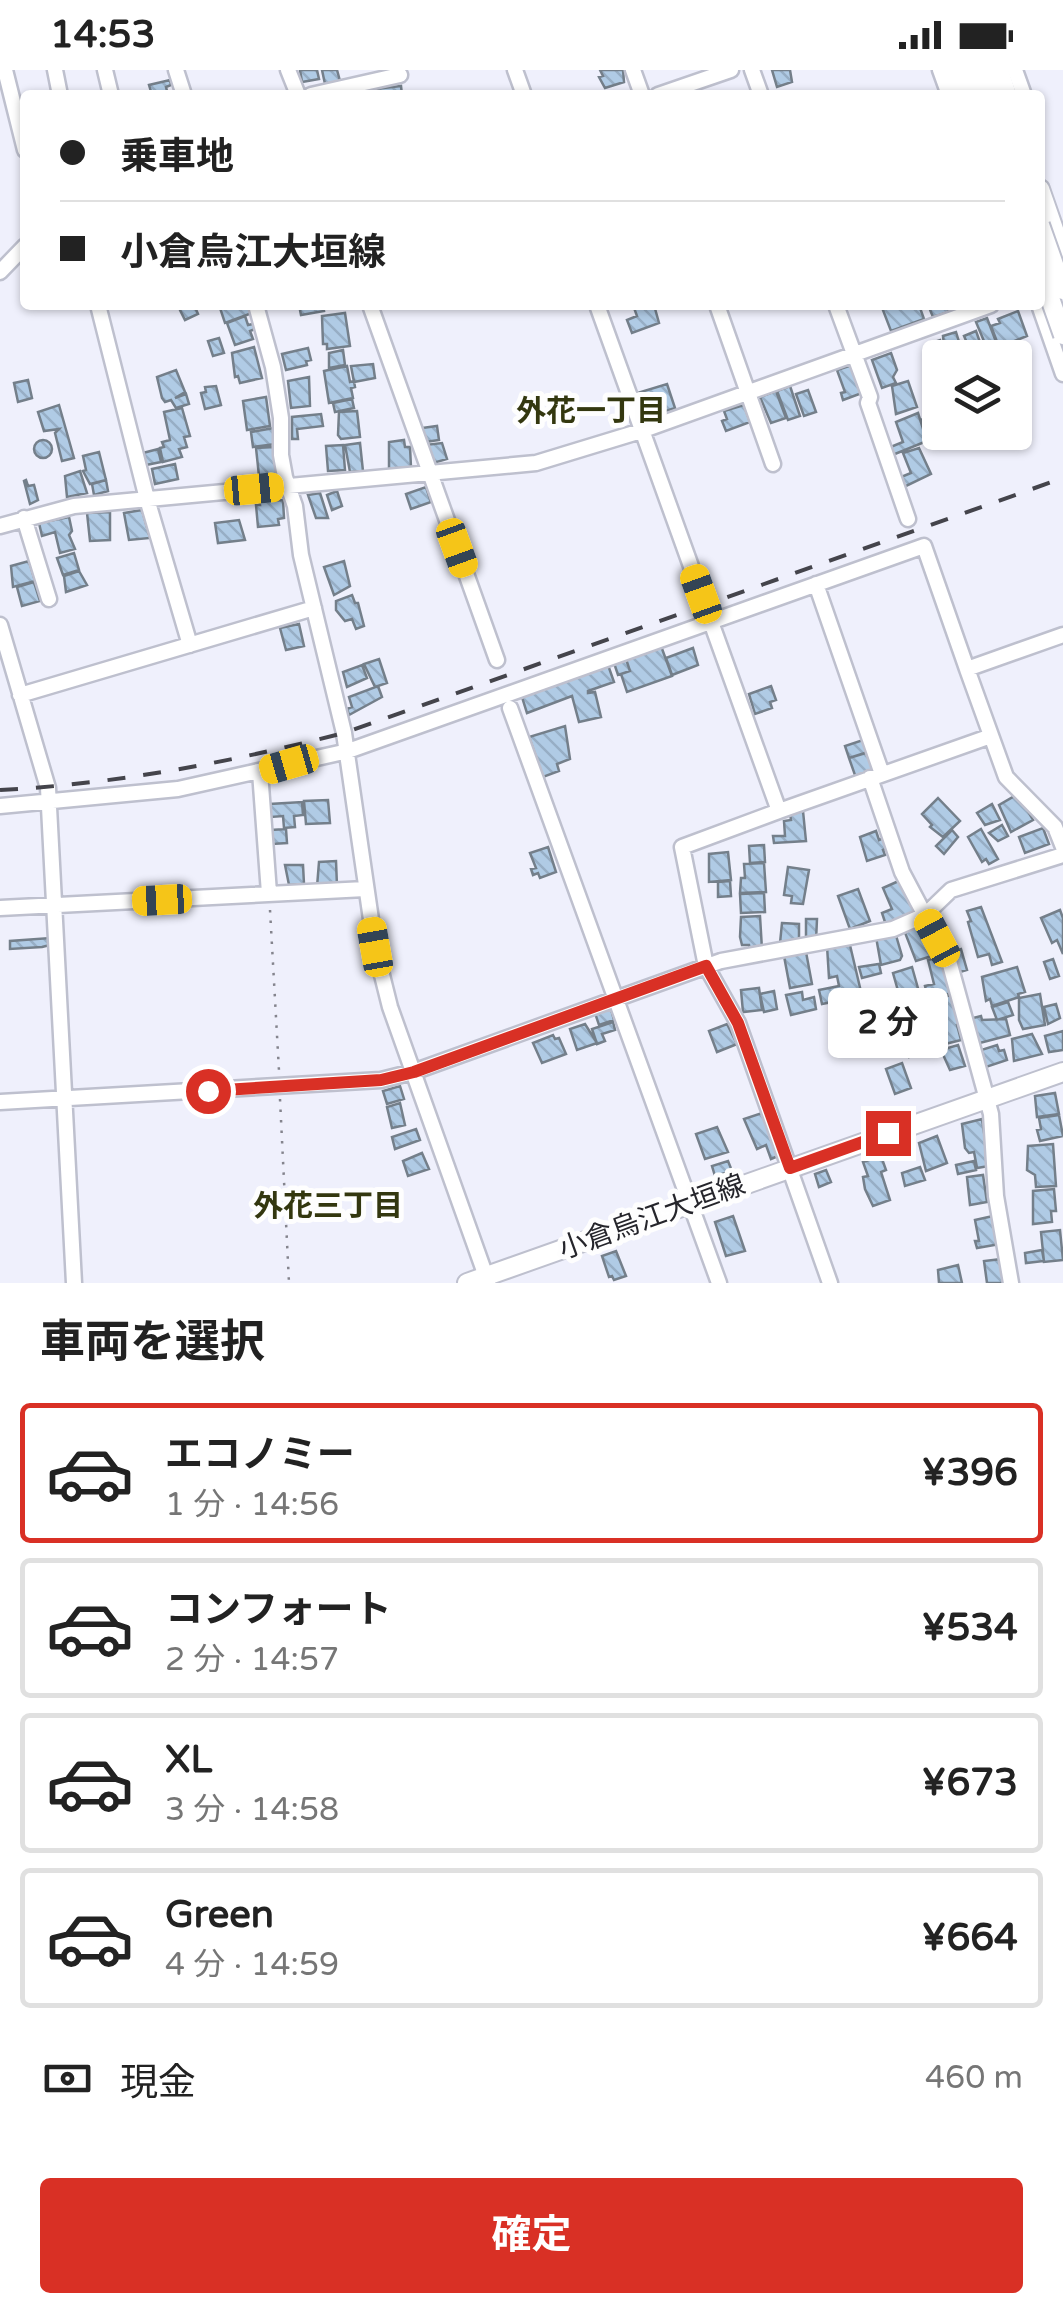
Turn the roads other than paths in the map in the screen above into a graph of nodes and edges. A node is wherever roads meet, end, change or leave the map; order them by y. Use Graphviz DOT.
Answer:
graph roads {
  1 [pos="4,70"];
  2 [pos="731,70"];
  3 [pos="400,76"];
  4 [pos="334,90"];
  5 [pos="673,90"];
  6 [pos="20,131"];
  7 [pos="1045,203"];
  8 [pos="1045,239"];
  9 [pos="20,251"];
  10 [pos="1063,255"];
  11 [pos="0,272"];
  12 [pos="1045,284"];
  13 [pos="1063,290"];
  14 [pos="99,310"];
  15 [pos="257,310"];
  16 [pos="372,310"];
  17 [pos="599,310"];
  18 [pos="719,310"];
  19 [pos="838,310"];
  20 [pos="977,310"];
  21 [pos="1041,310"];
  22 [pos="1063,335"];
  23 [pos="854,355"];
  24 [pos="1063,374"];
  25 [pos="748,392"];
  26 [pos="641,431"];
  27 [pos="773,464"];
  28 [pos="430,474"];
  29 [pos="290,486"];
  30 [pos="147,499"];
  31 [pos="24,518"];
  32 [pos="908,519"];
  33 [pos="0,526"];
  34 [pos="816,584"];
  35 [pos="701,594"];
  36 [pos="49,598"];
  37 [pos="314,608"];
  38 [pos="711,622"];
  39 [pos="0,626"];
  40 [pos="1063,635"];
  41 [pos="190,644"];
  42 [pos="497,660"];
  43 [pos="966,670"];
  44 [pos="20,695"];
  45 [pos="510,708"];
  46 [pos="991,736"];
  47 [pos="348,751"];
  48 [pos="260,772"];
  49 [pos="876,776"];
  50 [pos="48,803"];
  51 [pos="0,806"];
  52 [pos="779,811"];
  53 [pos="1063,847"];
  54 [pos="1063,855"];
  55 [pos="365,889"];
  56 [pos="269,893"];
  57 [pos="54,906"];
  58 [pos="0,908"];
  59 [pos="925,915"];
  60 [pos="706,966"];
  61 [pos="616,998"];
  62 [pos="414,1072"];
  63 [pos="1063,1072"];
  64 [pos="987,1098"];
  65 [pos="64,1099"];
  66 [pos="0,1102"];
  67 [pos="790,1168"];
  68 [pos="691,1203"];
  69 [pos="487,1280"];
  70 [pos="74,1283"];
  71 [pos="467,1283"];
  72 [pos="719,1283"];
  73 [pos="830,1283"];
  74 [pos="1011,1283"];
  1 -- 6 [label="street"];
  2 -- 5 [label="street"];
  3 -- 4 [label="street"];
  7 -- 10 [label="main road"];
  8 -- 13 [label="main road, bridge"];
  9 -- 11 [label="street"];
  12 -- 22 [label="main road, bridge"];
  14 -- 30 [label="street"];
  15 -- 29 [label="street"];
  16 -- 28 [label="street"];
  17 -- 26 [label="street"];
  18 -- 25 [label="street"];
  19 -- 23 [label="street"];
  20 -- 23 [label="street"];
  21 -- 24 [label="street"];
  23 -- 25 [label="street"];
  23 -- 32 [label="street"];
  25 -- 26 [label="street"];
  25 -- 27 [label="street"];
  26 -- 28 [label="street"];
  26 -- 35 [label="street"];
  28 -- 29 [label="street"];
  28 -- 42 [label="street"];
  29 -- 30 [label="street"];
  29 -- 37 [label="street"];
  30 -- 31 [label="street"];
  30 -- 41 [label="street"];
  31 -- 33 [label="street"];
  31 -- 36 [label="street"];
  34 -- 38 [label="street"];
  34 -- 43 [label="street"];
  34 -- 49 [label="street"];
  37 -- 41 [label="street"];
  37 -- 47 [label="street"];
  38 -- 47 [label="street"];
  38 -- 52 [label="street"];
  39 -- 44 [label="street"];
  40 -- 43 [label="street"];
  41 -- 44 [label="street"];
  43 -- 46 [label="street"];
  44 -- 50 [label="street"];
  45 -- 61 [label="street"];
  46 -- 49 [label="street"];
  46 -- 53 [label="street"];
  47 -- 48 [label="street"];
  47 -- 55 [label="street"];
  48 -- 50 [label="street"];
  48 -- 56 [label="street"];
  49 -- 52 [label="street"];
  49 -- 59 [label="street"];
  50 -- 51 [label="street"];
  50 -- 57 [label="street"];
  52 -- 60 [label="street"];
  54 -- 59 [label="street"];
  55 -- 56 [label="street"];
  55 -- 62 [label="street"];
  56 -- 57 [label="street"];
  57 -- 58 [label="street"];
  57 -- 65 [label="street"];
  59 -- 60 [label="street"];
  59 -- 64 [label="street"];
  60 -- 61 [label="street"];
  60 -- 67 [label="street"];
  61 -- 62 [label="street"];
  61 -- 68 [label="street"];
  62 -- 65 [label="street"];
  62 -- 69 [label="street"];
  63 -- 64 [label="main road, 小倉烏江大垣線"];
  64 -- 67 [label="main road, 小倉烏江大垣線"];
  64 -- 74 [label="street"];
  65 -- 66 [label="street"];
  65 -- 70 [label="street"];
  67 -- 68 [label="main road, 小倉烏江大垣線"];
  67 -- 73 [label="street"];
  68 -- 69 [label="main road, 小倉烏江大垣線"];
  68 -- 72 [label="street"];
  69 -- 71 [label="main road, 小倉烏江大垣線"];
}
